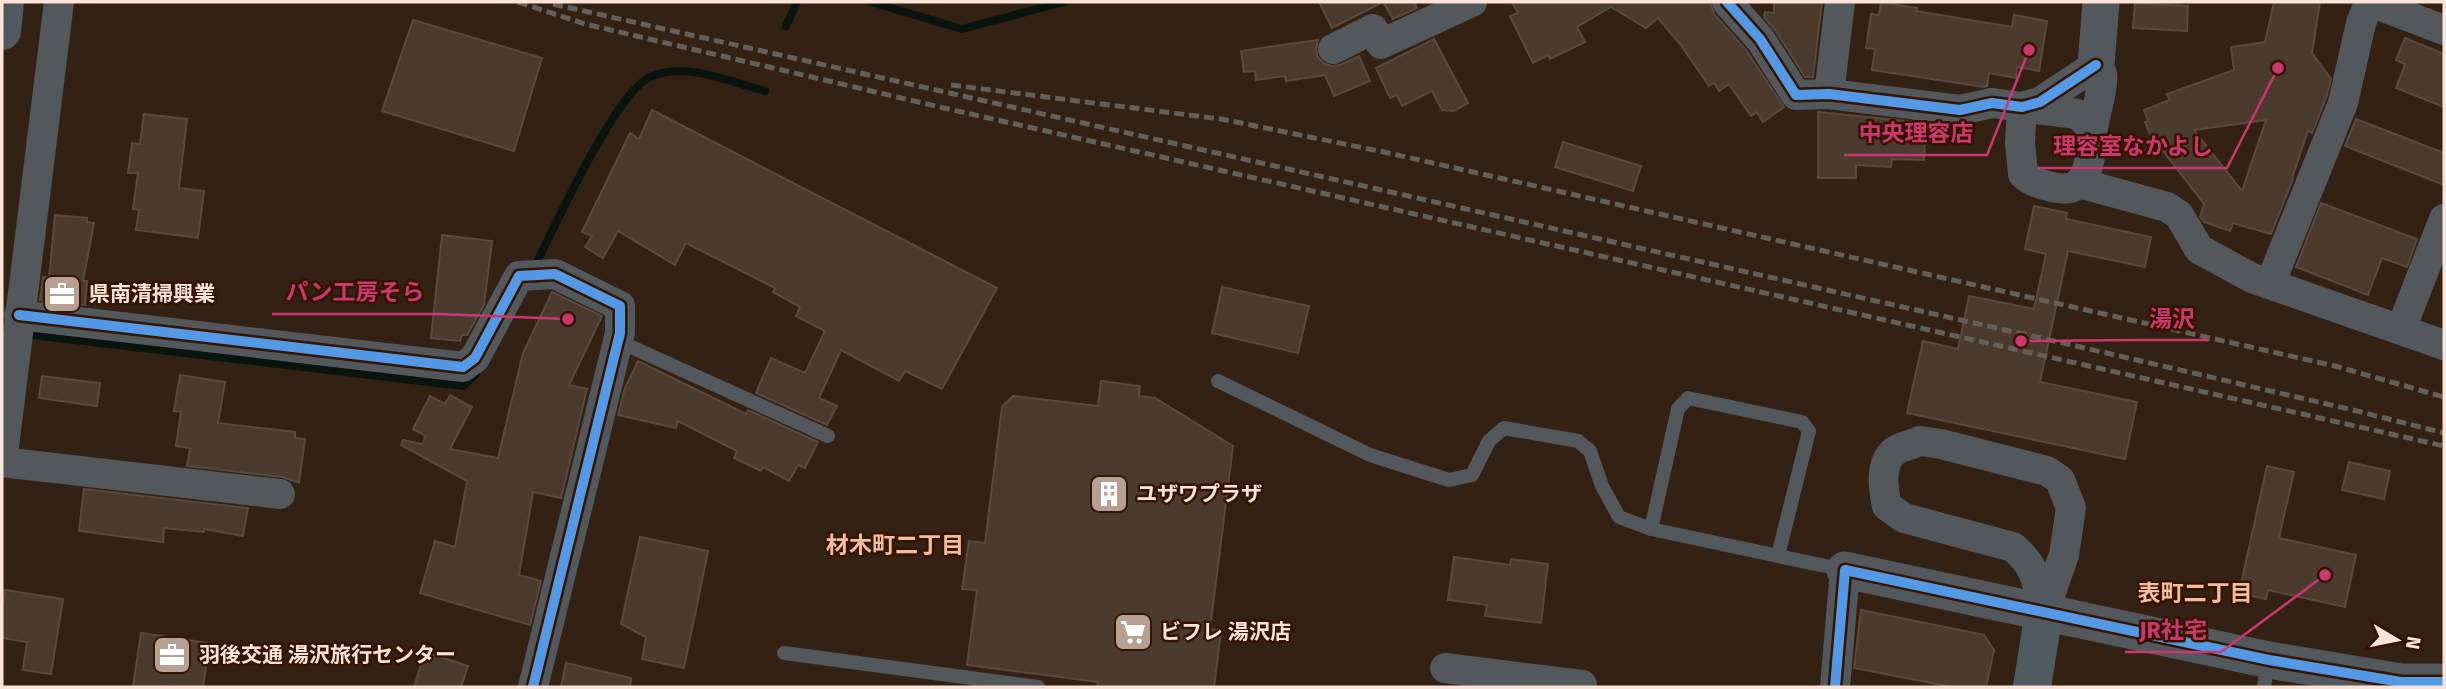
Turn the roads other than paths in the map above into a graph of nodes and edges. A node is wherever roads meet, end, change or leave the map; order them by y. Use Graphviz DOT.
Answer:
graph roads {
  1 [pos="5,2"];
  2 [pos="59,2"];
  3 [pos="1472,2"];
  4 [pos="1727,2"];
  5 [pos="1840,2"];
  6 [pos="2101,2"];
  7 [pos="2369,3"];
  8 [pos="1441,8"];
  9 [pos="2444,30"];
  10 [pos="2,31"];
  11 [pos="1333,49"];
  12 [pos="2096,65"];
  13 [pos="1829,94"];
  14 [pos="2022,107"];
  15 [pos="2092,133"];
  16 [pos="2079,183"];
  17 [pos="2444,219"];
  18 [pos="2270,284"];
  19 [pos="19,315"];
  20 [pos="2401,329"];
  21 [pos="618,341"];
  22 [pos="2444,345"];
  23 [pos="1218,381"];
  24 [pos="828,436"];
  25 [pos="2,463"];
  26 [pos="280,494"];
  27 [pos="1651,529"];
  28 [pos="1777,556"];
  29 [pos="1846,570"];
  30 [pos="2044,612"];
  31 [pos="783,653"];
  32 [pos="1445,668"];
  33 [pos="2266,674"];
  34 [pos="2444,682"];
  35 [pos="533,687"];
  36 [pos="1038,687"];
  37 [pos="1582,687"];
  38 [pos="1835,687"];
  39 [pos="2032,687"];
  1 -- 10 [label="main road"];
  2 -- 19 [label="street"];
  3 -- 8 [label="street"];
  4 -- 13 [label="street"];
  5 -- 13 [label="street"];
  6 -- 12 [label="street"];
  7 -- 9 [label="street"];
  7 -- 18 [label="street"];
  8 -- 11 [label="street"];
  12 -- 14 [label="street"];
  12 -- 15 [label="street"];
  13 -- 14 [label="street"];
  14 -- 15 [label="street"];
  14 -- 16 [label="street"];
  15 -- 16 [label="street"];
  16 -- 18 [label="street"];
  17 -- 20 [label="street"];
  18 -- 20 [label="street"];
  19 -- 21 [label="street"];
  19 -- 25 [label="street"];
  20 -- 22 [label="street"];
  21 -- 24 [label="lane"];
  21 -- 35 [label="street"];
  23 -- 27 [label="lane"];
  25 -- 26 [label="street"];
  27 -- 28 [label="lane"];
  27 -- 28 [label="lane"];
  28 -- 29 [label="lane"];
  29 -- 30 [label="street"];
  29 -- 38 [label="street"];
  30 -- 30 [label="street"];
  30 -- 33 [label="street"];
  30 -- 39 [label="main road"];
  31 -- 36 [label="lane"];
  32 -- 37 [label="street"];
  33 -- 34 [label="street"];
}
